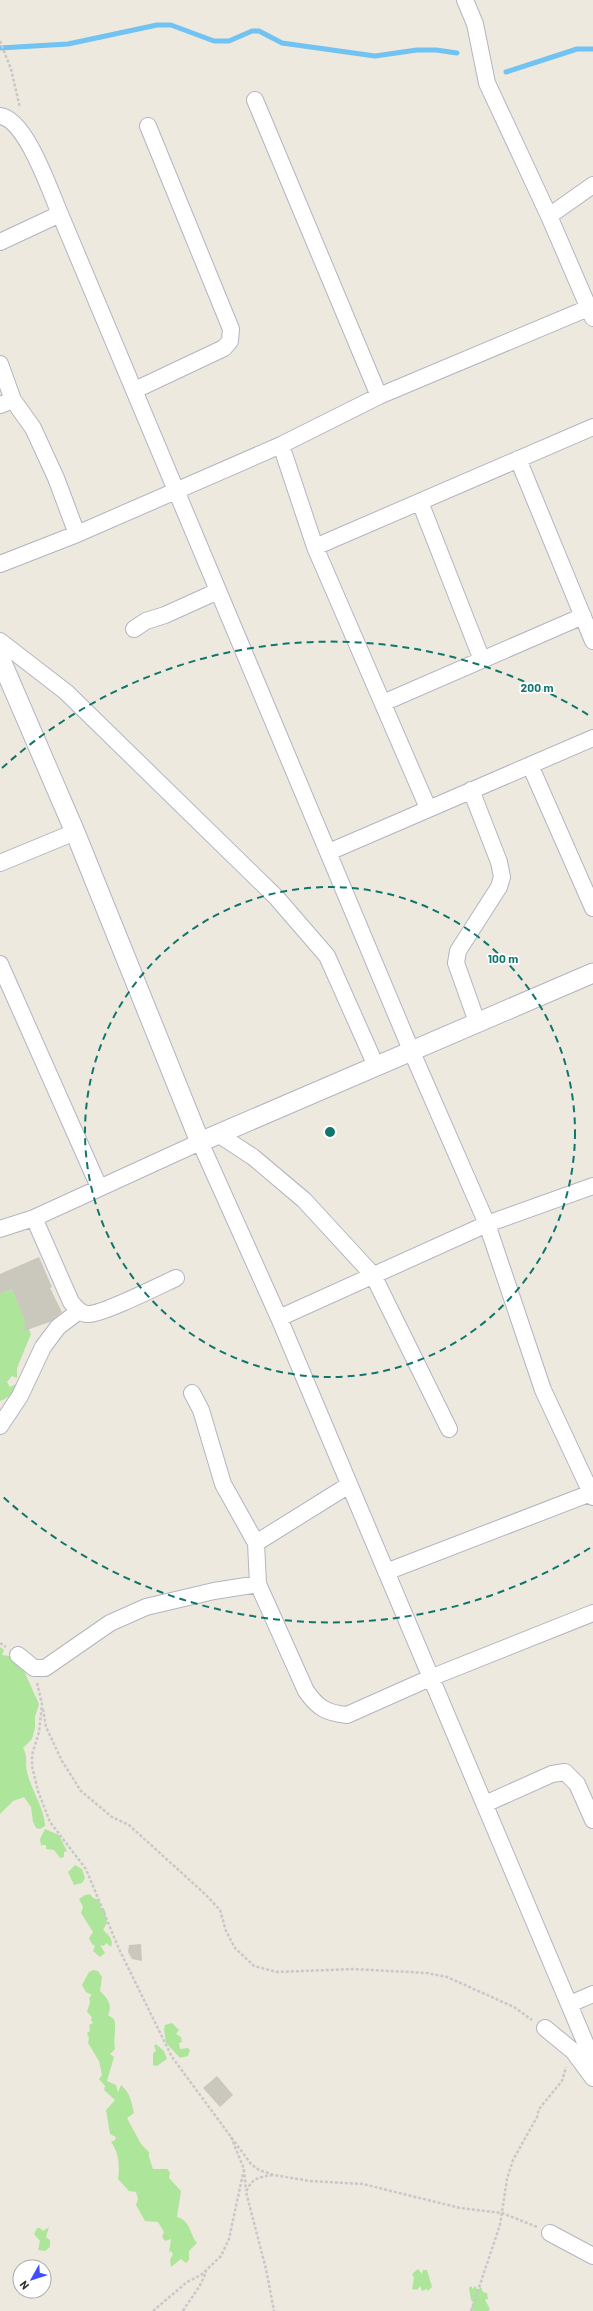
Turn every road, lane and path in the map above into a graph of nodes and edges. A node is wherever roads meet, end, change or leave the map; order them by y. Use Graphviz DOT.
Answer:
graph roads {
  1 [pos="465,0"];
  2 [pos="0,42"];
  3 [pos="255,100"];
  4 [pos="0,116"];
  5 [pos="148,126"];
  6 [pos="24,134"];
  7 [pos="593,185"];
  8 [pos="60,214"];
  9 [pos="549,216"];
  10 [pos="0,242"];
  11 [pos="591,310"];
  12 [pos="0,364"];
  13 [pos="135,390"];
  14 [pos="379,396"];
  15 [pos="6,402"];
  16 [pos="593,427"];
  17 [pos="281,445"];
  18 [pos="518,459"];
  19 [pos="175,491"];
  20 [pos="420,502"];
  21 [pos="77,534"];
  22 [pos="315,547"];
  23 [pos="0,564"];
  24 [pos="218,591"];
  25 [pos="583,616"];
  26 [pos="134,629"];
  27 [pos="0,641"];
  28 [pos="593,641"];
  29 [pos="0,658"];
  30 [pos="482,660"];
  31 [pos="383,703"];
  32 [pos="592,741"];
  33 [pos="530,765"];
  34 [pos="471,790"];
  35 [pos="428,808"];
  36 [pos="75,832"];
  37 [pos="329,852"];
  38 [pos="0,863"];
  39 [pos="593,908"];
  40 [pos="0,964"];
  41 [pos="593,972"];
  42 [pos="477,1022"];
  43 [pos="411,1050"];
  44 [pos="376,1066"];
  45 [pos="218,1134"];
  46 [pos="200,1142"];
  47 [pos="593,1186"];
  48 [pos="99,1187"];
  49 [pos="34,1218"];
  50 [pos="487,1224"];
  51 [pos="0,1228"];
  52 [pos="373,1276"];
  53 [pos="176,1278"];
  54 [pos="79,1311"];
  55 [pos="279,1318"];
  56 [pos="192,1393"];
  57 [pos="0,1426"];
  58 [pos="449,1429"];
  59 [pos="349,1485"];
  60 [pos="592,1495"];
  61 [pos="256,1543"];
  62 [pos="386,1572"];
  63 [pos="258,1584"];
  64 [pos="593,1613"];
  65 [pos="23,1659"];
  66 [pos="430,1678"];
  67 [pos="42,1704"];
  68 [pos="485,1804"];
  69 [pos="593,1820"];
  70 [pos="593,1994"];
  71 [pos="570,2004"];
  72 [pos="545,2028"];
  73 [pos="570,2048"];
  74 [pos="593,2061"];
  75 [pos="593,2078"];
  76 [pos="229,2133"];
  77 [pos="244,2169"];
  78 [pos="274,2175"];
  79 [pos="246,2192"];
  80 [pos="502,2213"];
  81 [pos="550,2233"];
  82 [pos="593,2256"];
  83 [pos="206,2270"];
  84 [pos="153,2311"];
  85 [pos="183,2311"];
  86 [pos="274,2311"];
  87 [pos="472,2311"];
  1 -- 9 [label="street"];
  2 -- 6 [label="path"];
  3 -- 14 [label="street"];
  4 -- 6 [label="street"];
  5 -- 13 [label="street"];
  6 -- 8 [label="street"];
  7 -- 9 [label="street"];
  8 -- 10 [label="street"];
  8 -- 13 [label="street"];
  9 -- 11 [label="street"];
  11 -- 14 [label="street"];
  12 -- 15 [label="street"];
  13 -- 19 [label="street"];
  14 -- 17 [label="street"];
  15 -- 21 [label="street"];
  16 -- 18 [label="street"];
  17 -- 19 [label="street"];
  17 -- 22 [label="street"];
  18 -- 20 [label="street"];
  18 -- 25 [label="street"];
  19 -- 21 [label="street"];
  19 -- 24 [label="street"];
  20 -- 22 [label="street"];
  20 -- 30 [label="street"];
  21 -- 23 [label="street"];
  22 -- 31 [label="street"];
  24 -- 26 [label="street"];
  24 -- 37 [label="street"];
  25 -- 28 [label="street"];
  25 -- 30 [label="street"];
  27 -- 44 [label="street"];
  29 -- 36 [label="street"];
  30 -- 31 [label="street"];
  31 -- 35 [label="street"];
  32 -- 33 [label="street"];
  33 -- 34 [label="street"];
  33 -- 39 [label="street"];
  34 -- 35 [label="street"];
  34 -- 42 [label="street"];
  35 -- 37 [label="street"];
  36 -- 38 [label="street"];
  36 -- 46 [label="street"];
  37 -- 43 [label="street"];
  40 -- 48 [label="street"];
  41 -- 42 [label="street"];
  42 -- 43 [label="street"];
  43 -- 44 [label="street"];
  43 -- 50 [label="street"];
  44 -- 45 [label="street"];
  45 -- 46 [label="street"];
  45 -- 52 [label="street"];
  46 -- 48 [label="street"];
  46 -- 55 [label="street"];
  47 -- 50 [label="street"];
  48 -- 49 [label="street"];
  49 -- 51 [label="street"];
  49 -- 54 [label="street"];
  50 -- 52 [label="street"];
  50 -- 60 [label="street"];
  52 -- 55 [label="street"];
  52 -- 58 [label="street"];
  53 -- 54 [label="street"];
  54 -- 57 [label="street"];
  55 -- 59 [label="street"];
  56 -- 61 [label="street"];
  59 -- 61 [label="street"];
  59 -- 62 [label="street"];
  60 -- 62 [label="street"];
  61 -- 63 [label="street"];
  62 -- 66 [label="street"];
  63 -- 65 [label="street"];
  63 -- 66 [label="street"];
  64 -- 66 [label="street"];
  65 -- 67 [label="path"];
  66 -- 68 [label="street"];
  67 -- 72 [label="path"];
  67 -- 76 [label="path"];
  68 -- 69 [label="street"];
  68 -- 71 [label="street"];
  70 -- 71 [label="street"];
  71 -- 74 [label="street"];
  72 -- 73 [label="street"];
  73 -- 75 [label="street"];
  73 -- 80 [label="path"];
  76 -- 77 [label="path"];
  76 -- 78 [label="path"];
  77 -- 79 [label="path"];
  77 -- 83 [label="path"];
  78 -- 79 [label="path"];
  78 -- 80 [label="path"];
  79 -- 86 [label="path"];
  80 -- 81 [label="path"];
  80 -- 87 [label="path"];
  81 -- 82 [label="street"];
  83 -- 84 [label="path"];
  83 -- 85 [label="path"];
}
